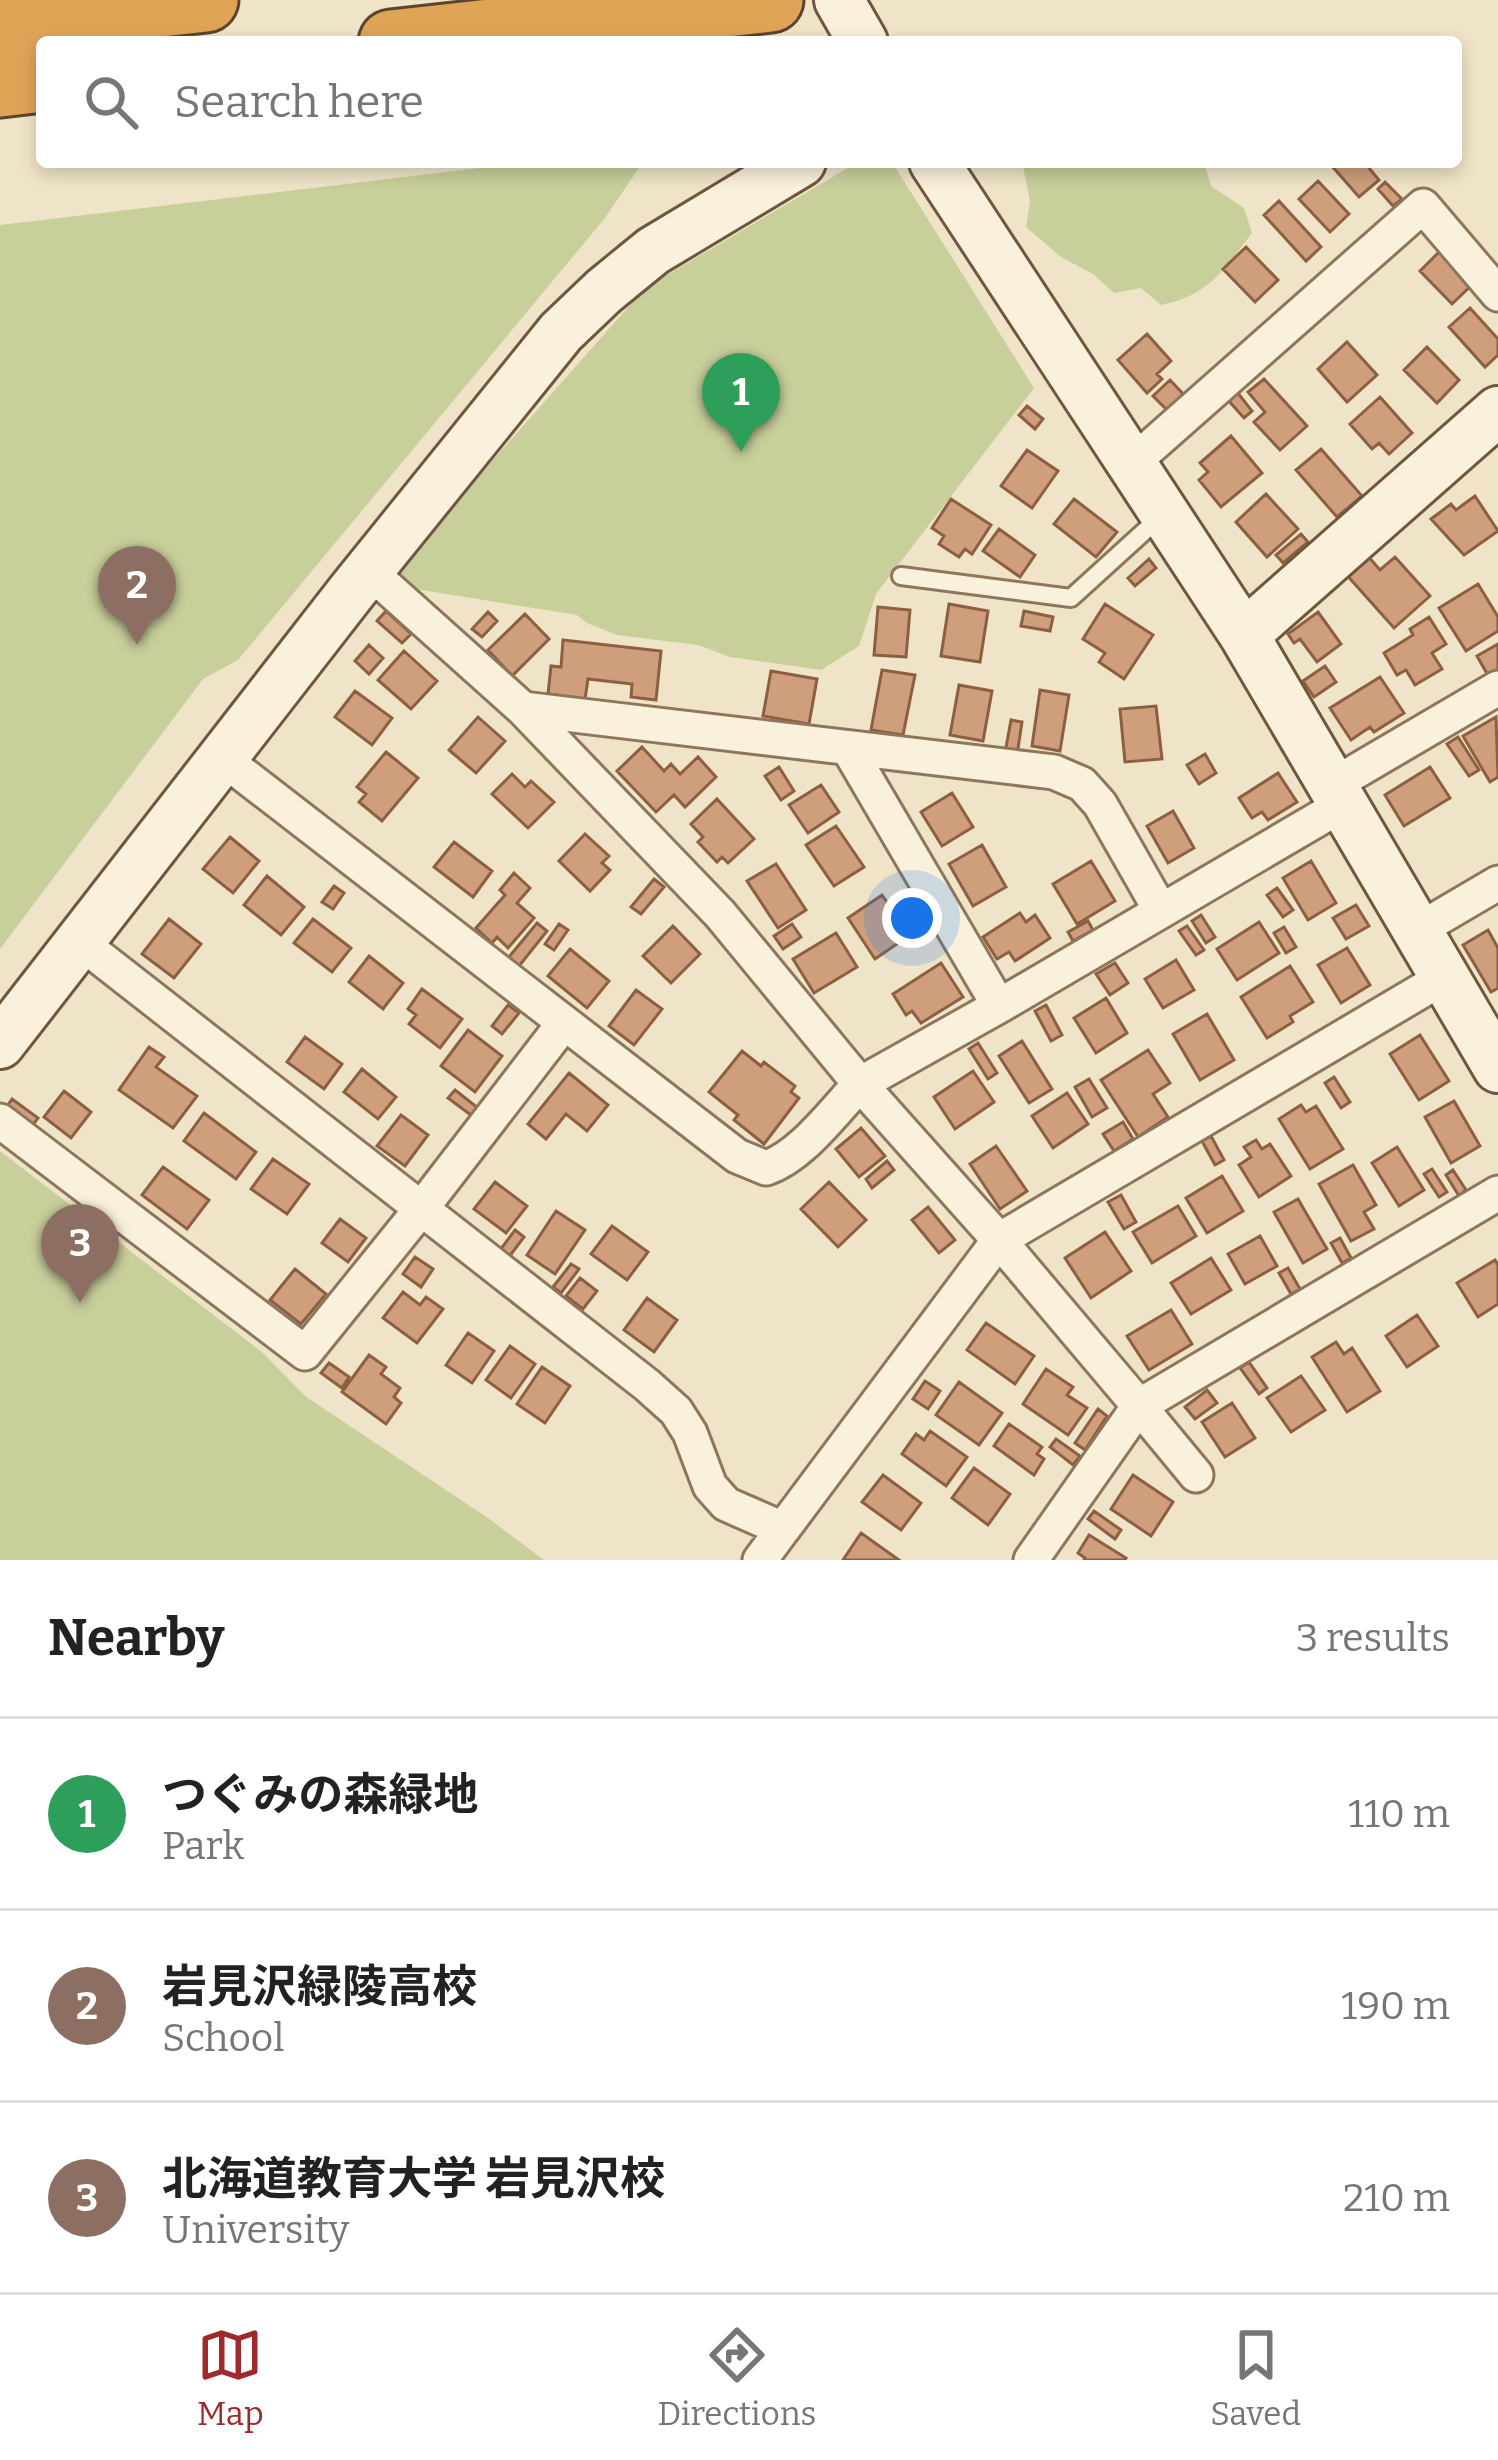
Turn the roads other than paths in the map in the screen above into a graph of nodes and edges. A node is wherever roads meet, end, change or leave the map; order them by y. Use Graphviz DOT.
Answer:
graph roads {
  1 [pos="206,0"];
  2 [pos="771,0"];
  3 [pos="839,0"];
  4 [pos="0,22"];
  5 [pos="445,36"];
  6 [pos="859,36"];
  7 [pos="36,81"];
  8 [pos="0,85"];
  9 [pos="791,168"];
  10 [pos="938,168"];
  11 [pos="1498,294"];
  12 [pos="1498,411"];
  13 [pos="1130,465"];
  14 [pos="1164,514"];
  15 [pos="369,571"];
  16 [pos="902,576"];
  17 [pos="1244,635"];
  18 [pos="1498,688"];
  19 [pos="523,709"];
  20 [pos="848,748"];
  21 [pos="222,758"];
  22 [pos="1337,795"];
  23 [pos="1498,883"];
  24 [pos="1161,911"];
  25 [pos="1418,930"];
  26 [pos="80,942"];
  27 [pos="1443,978"];
  28 [pos="999,1006"];
  29 [pos="564,1023"];
  30 [pos="0,1044"];
  31 [pos="1498,1068"];
  32 [pos="860,1084"];
  33 [pos="0,1121"];
  34 [pos="1498,1193"];
  35 [pos="421,1209"];
  36 [pos="999,1240"];
  37 [pos="1139,1406"];
  38 [pos="1196,1475"];
  39 [pos="783,1529"];
  40 [pos="760,1560"];
  41 [pos="1031,1560"];
  1 -- 4 [label="highway"];
  2 -- 5 [label="highway"];
  3 -- 6 [label="street"];
  7 -- 8 [label="highway"];
  9 -- 15 [label="street"];
  10 -- 13 [label="street"];
  11 -- 13 [label="street"];
  12 -- 17 [label="street"];
  13 -- 14 [label="street"];
  14 -- 16 [label="lane"];
  14 -- 17 [label="street"];
  15 -- 19 [label="street"];
  15 -- 21 [label="street"];
  17 -- 22 [label="street"];
  18 -- 22 [label="street"];
  19 -- 20 [label="street"];
  19 -- 32 [label="street"];
  20 -- 24 [label="street"];
  20 -- 28 [label="street"];
  21 -- 26 [label="street"];
  21 -- 29 [label="street"];
  22 -- 24 [label="street"];
  22 -- 25 [label="street"];
  23 -- 25 [label="street"];
  24 -- 28 [label="street"];
  25 -- 27 [label="street"];
  26 -- 30 [label="street"];
  26 -- 35 [label="street"];
  27 -- 31 [label="street"];
  27 -- 36 [label="street"];
  28 -- 32 [label="street"];
  29 -- 32 [label="street"];
  29 -- 35 [label="street"];
  32 -- 36 [label="street"];
  33 -- 35 [label="street"];
  34 -- 37 [label="street"];
  35 -- 39 [label="street"];
  36 -- 37 [label="street"];
  36 -- 39 [label="street"];
  37 -- 38 [label="street"];
  37 -- 41 [label="street"];
  39 -- 40 [label="street"];
}
